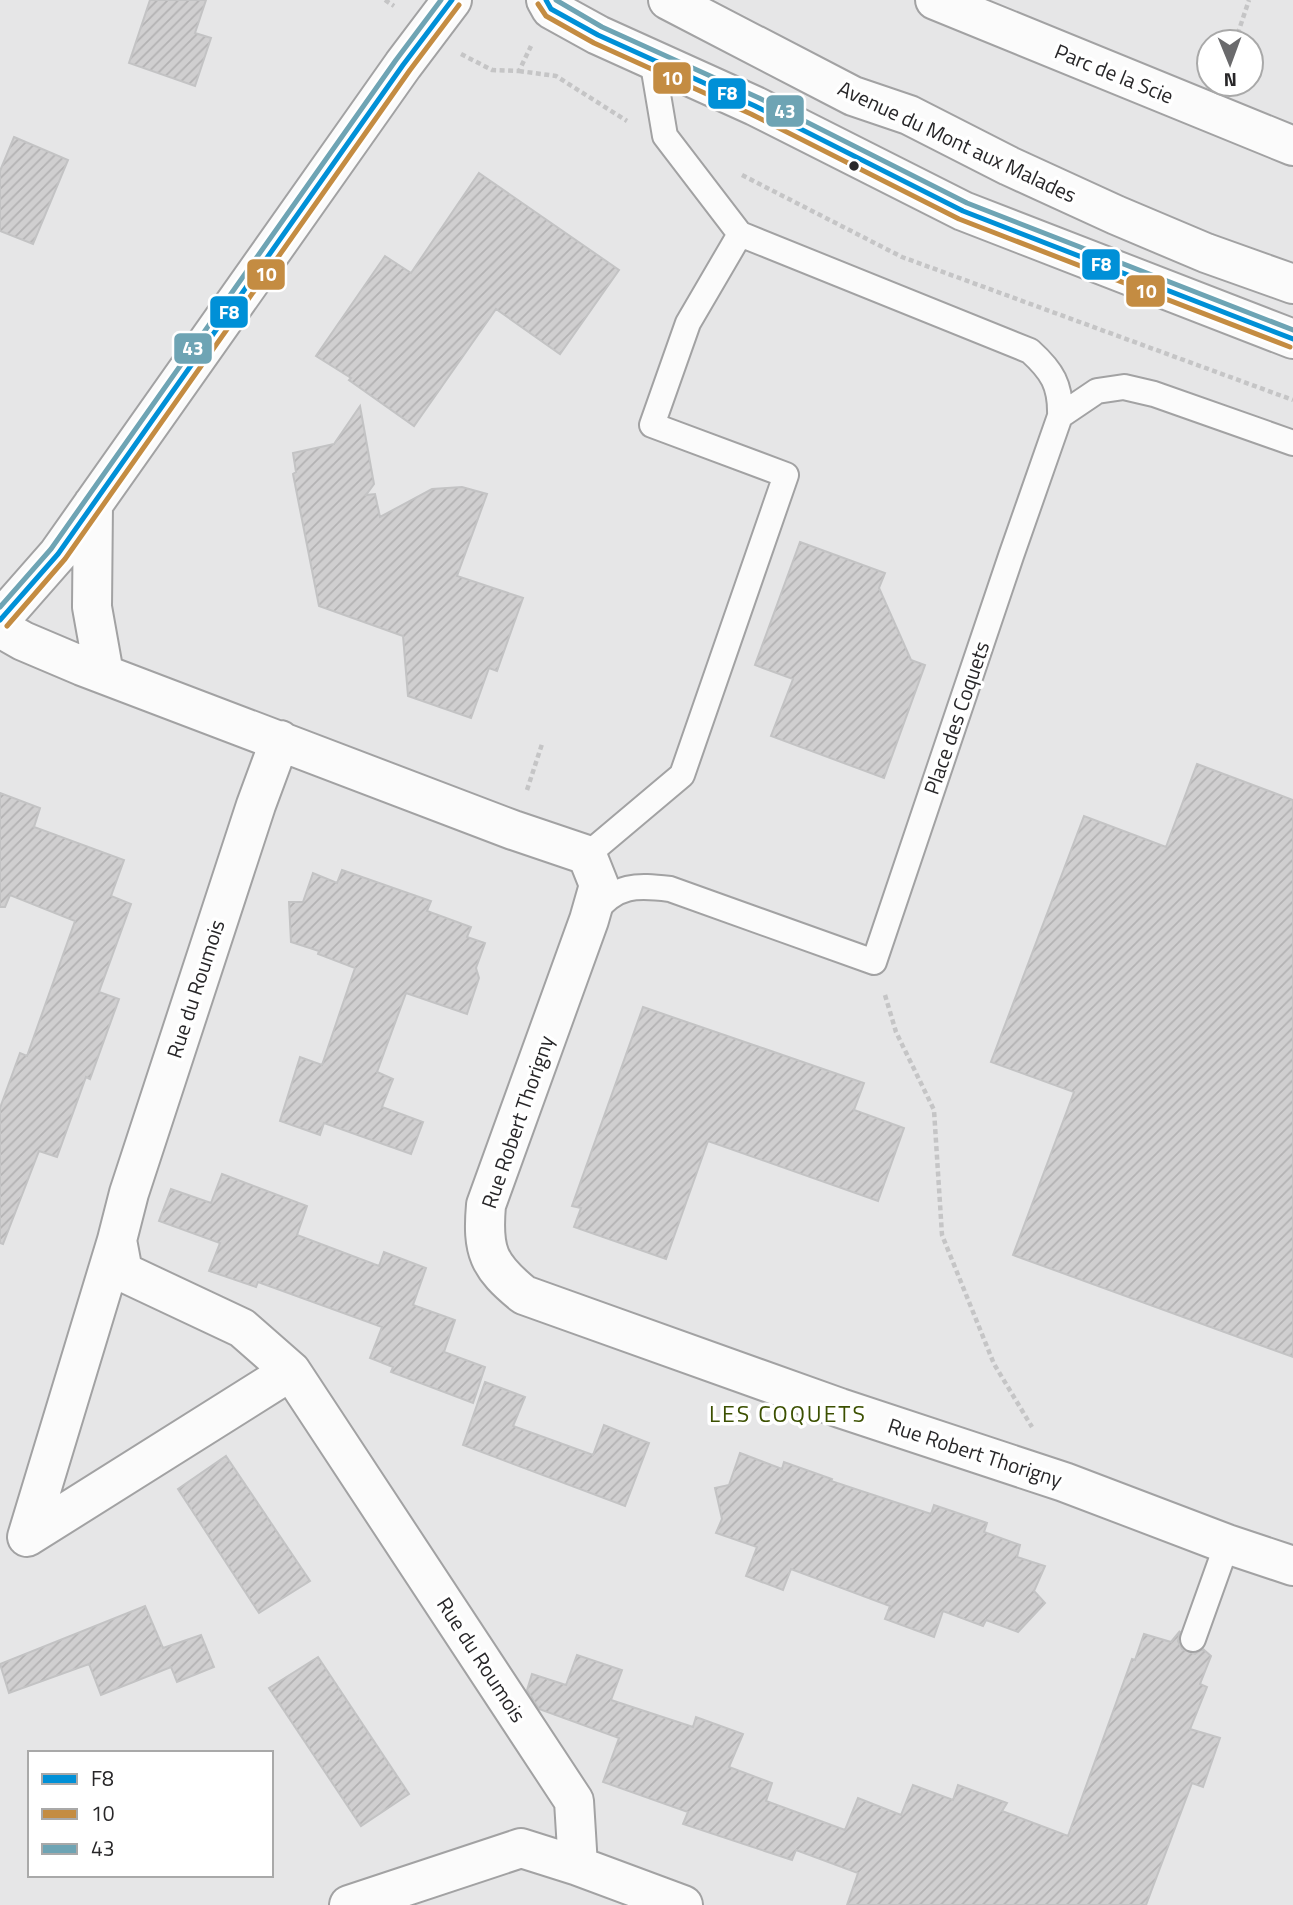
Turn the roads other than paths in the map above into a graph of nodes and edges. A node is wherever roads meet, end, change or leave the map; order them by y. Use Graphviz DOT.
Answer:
graph roads {
  1 [pos="452,0"];
  2 [pos="546,0"];
  3 [pos="668,0"];
  4 [pos="935,0"];
  5 [pos="652,59"];
  6 [pos="1293,146"];
  7 [pos="740,234"];
  8 [pos="1293,284"];
  9 [pos="1293,339"];
  10 [pos="1060,416"];
  11 [pos="1293,443"];
  12 [pos="93,504"];
  13 [pos="0,620"];
  14 [pos="0,628"];
  15 [pos="104,674"];
  16 [pos="280,740"];
  17 [pos="587,855"];
  18 [pos="590,920"];
  19 [pos="117,1240"];
  20 [pos="291,1371"];
  21 [pos="1227,1544"];
  22 [pos="1293,1566"];
  23 [pos="1192,1639"];
  24 [pos="578,1866"];
  25 [pos="349,1905"];
  26 [pos="684,1905"];
  1 -- 12 [label="street"];
  2 -- 5 [label="street"];
  3 -- 8 [label="street, Avenue du Mont aux Malades"];
  4 -- 6 [label="street, Parc de la Scie"];
  5 -- 7 [label="lane"];
  5 -- 9 [label="street"];
  7 -- 10 [label="lane"];
  7 -- 17 [label="lane"];
  10 -- 11 [label="lane"];
  10 -- 18 [label="lane, Place des Coquets"];
  12 -- 13 [label="street"];
  12 -- 15 [label="street"];
  14 -- 15 [label="street"];
  15 -- 16 [label="street"];
  16 -- 17 [label="street"];
  16 -- 19 [label="street, Rue du Roumois"];
  17 -- 18 [label="street, Rue Robert Thorigny"];
  18 -- 21 [label="street, Rue Robert Thorigny"];
  19 -- 20 [label="street, Rue du Roumois"];
  19 -- 20 [label="street, Rue du Roumois"];
  20 -- 24 [label="street, Rue du Roumois"];
  21 -- 22 [label="street, Rue Robert Thorigny"];
  21 -- 23 [label="lane"];
  24 -- 25 [label="street"];
  24 -- 26 [label="street"];
}
